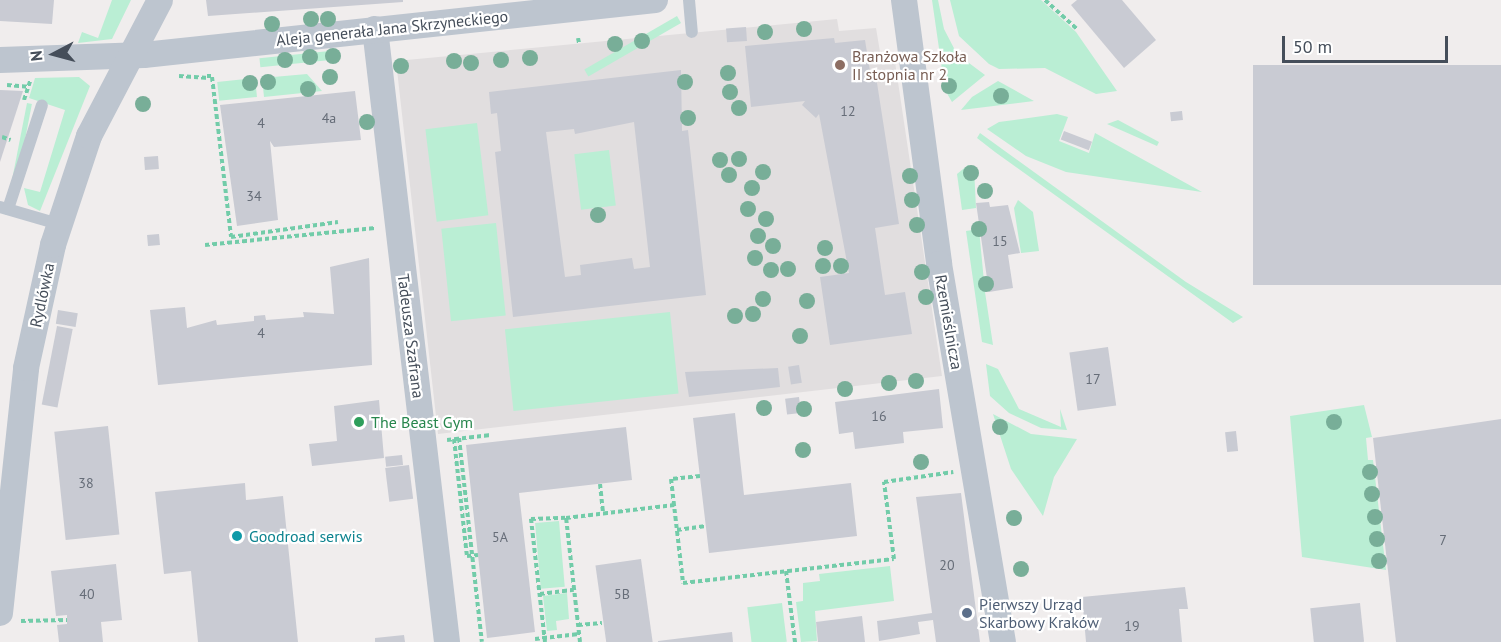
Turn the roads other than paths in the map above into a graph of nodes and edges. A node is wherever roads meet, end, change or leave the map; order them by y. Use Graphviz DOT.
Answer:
graph roads {
  1 [pos="160,0"];
  2 [pos="655,0"];
  3 [pos="689,0"];
  4 [pos="904,0"];
  5 [pos="375,29"];
  6 [pos="692,32"];
  7 [pos="130,56"];
  8 [pos="0,60"];
  9 [pos="42,105"];
  10 [pos="4,208"];
  11 [pos="58,224"];
  12 [pos="6,616"];
  13 [pos="447,642"];
  14 [pos="1003,642"];
  1 -- 7 [label="street, Rydlówka"];
  2 -- 5 [label="street, Aleja generała Jana Skrzyneckiego"];
  3 -- 6 [label="lane"];
  4 -- 14 [label="street, Rzemieślnicza"];
  5 -- 7 [label="street, Aleja generała Jana Skrzyneckiego"];
  5 -- 13 [label="street, Tadeusza Szafrana"];
  7 -- 8 [label="street, Aleja generała Jana Skrzyneckiego"];
  7 -- 11 [label="street, Rydlówka"];
  9 -- 10 [label="lane"];
  10 -- 11 [label="lane"];
  11 -- 12 [label="street, Rydlówka"];
}
